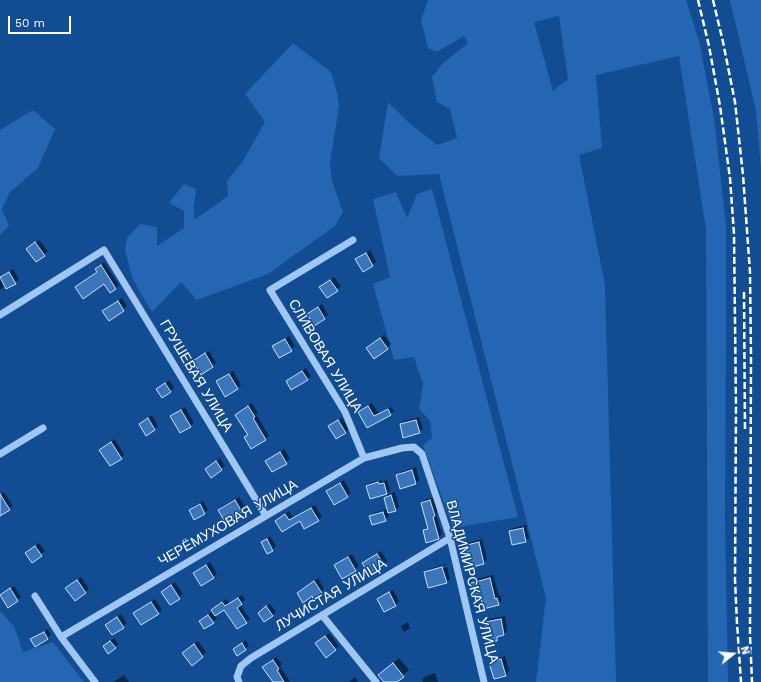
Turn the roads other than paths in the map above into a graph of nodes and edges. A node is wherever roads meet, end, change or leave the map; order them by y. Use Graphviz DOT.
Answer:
graph roads {
  1 [pos="353,240"];
  2 [pos="0,315"];
  3 [pos="42,428"];
  4 [pos="414,447"];
  5 [pos="0,454"];
  6 [pos="364,458"];
  7 [pos="266,516"];
  8 [pos="450,538"];
  9 [pos="35,596"];
  10 [pos="322,615"];
  11 [pos="61,637"];
  12 [pos="95,682"];
  13 [pos="239,682"];
  14 [pos="376,682"];
  15 [pos="484,682"];
  1 -- 6 [label="street, СЛИВОВАЯ УЛИЦА"];
  2 -- 7 [label="street, ГРУШЕВАЯ УЛИЦА"];
  3 -- 5 [label="street"];
  4 -- 6 [label="street, ЧЕРЁМУХОВАЯ УЛИЦА"];
  4 -- 8 [label="street, ВЛАДИМИРСКАЯ УЛИЦА"];
  6 -- 7 [label="street, ЧЕРЁМУХОВАЯ УЛИЦА"];
  7 -- 11 [label="street, ЧЕРЁМУХОВАЯ УЛИЦА"];
  8 -- 10 [label="street, ЛУЧИСТАЯ УЛИЦА"];
  8 -- 15 [label="street, ВЛАДИМИРСКАЯ УЛИЦА"];
  9 -- 11 [label="street"];
  10 -- 13 [label="street, ЛУЧИСТАЯ УЛИЦА"];
  10 -- 14 [label="street"];
  11 -- 12 [label="street"];
}
